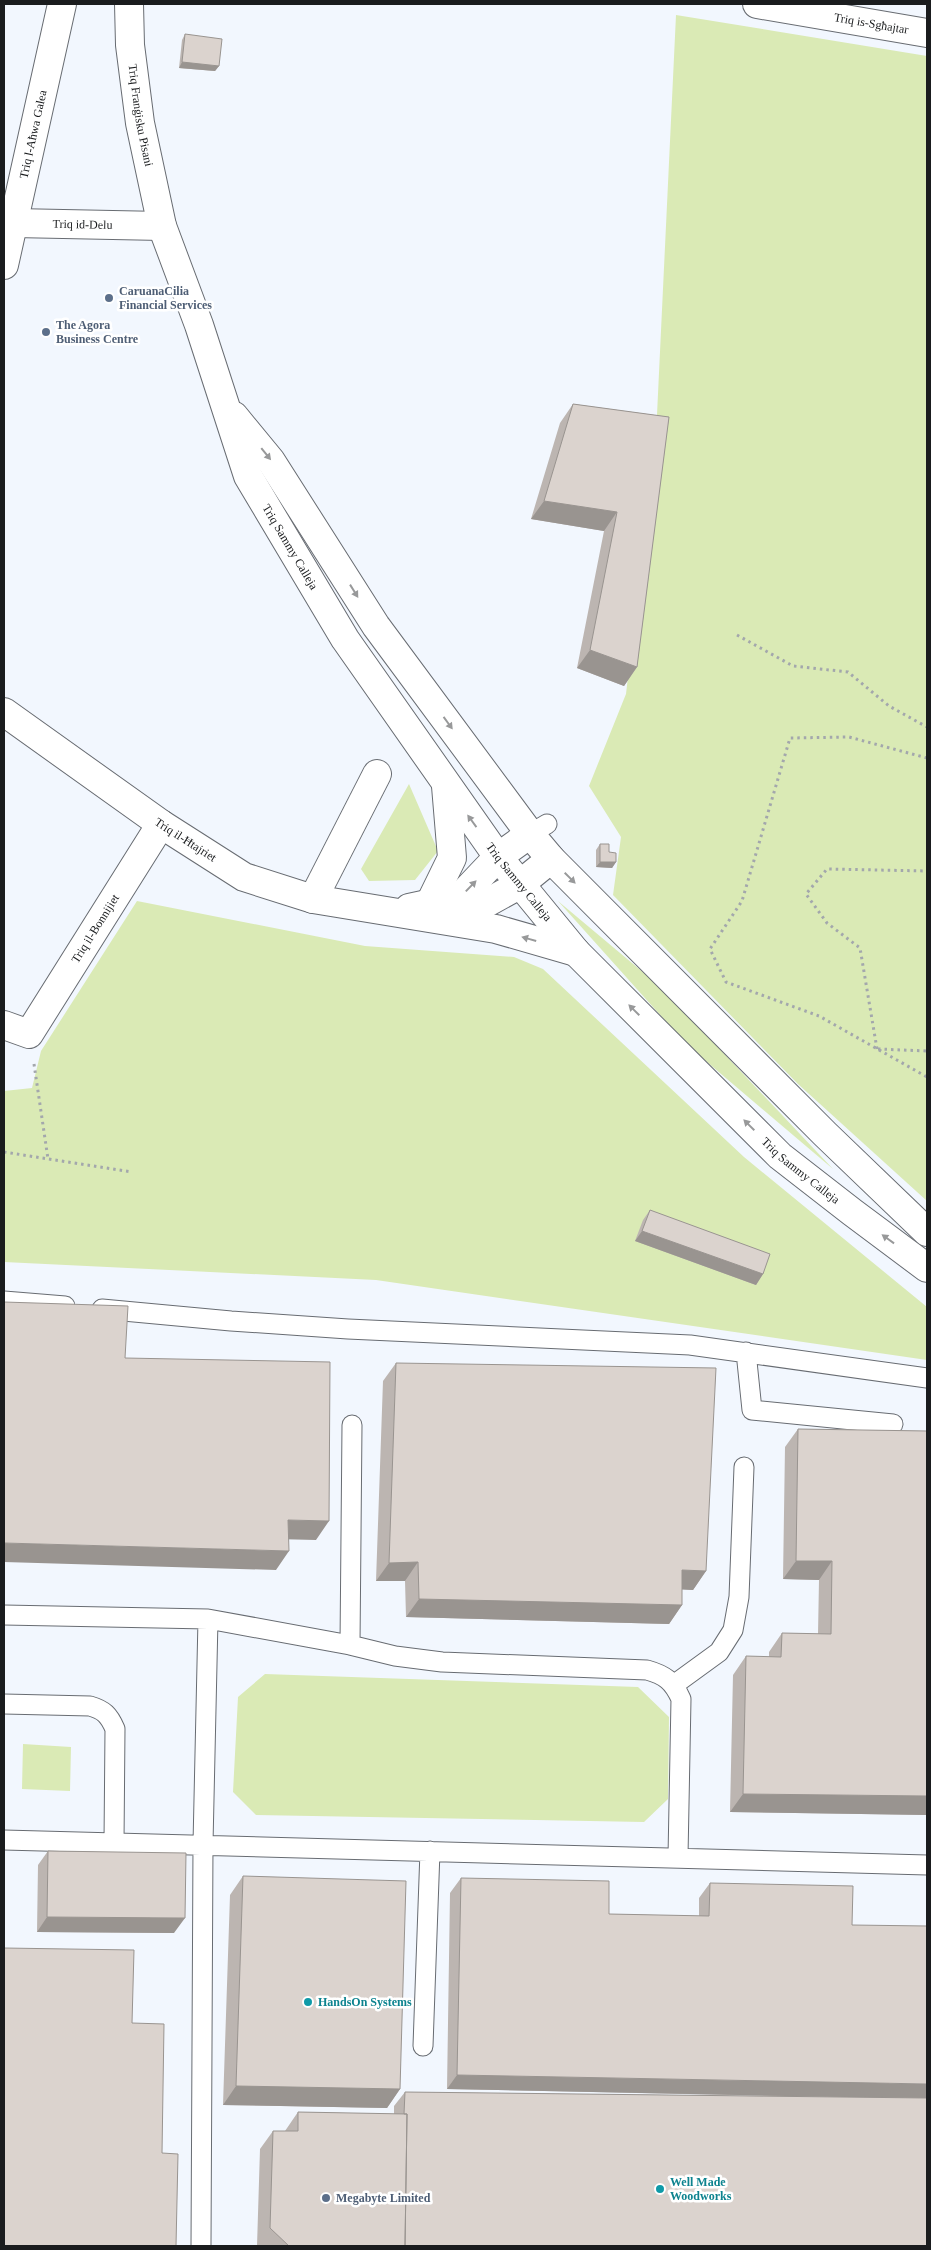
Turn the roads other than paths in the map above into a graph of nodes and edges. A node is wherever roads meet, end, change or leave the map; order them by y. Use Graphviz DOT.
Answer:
graph roads {
  1 [pos="62,4"];
  2 [pos="129,4"];
  3 [pos="757,4"];
  4 [pos="832,10"];
  5 [pos="927,33"];
  6 [pos="9,222"];
  7 [pos="162,226"];
  8 [pos="4,265"];
  9 [pos="224,403"];
  10 [pos="4,712"];
  11 [pos="377,774"];
  12 [pos="446,786"];
  13 [pos="161,824"];
  14 [pos="538,829"];
  15 [pos="498,857"];
  16 [pos="551,859"];
  17 [pos="520,885"];
  18 [pos="313,899"];
  19 [pos="435,911"];
  20 [pos="576,952"];
  21 [pos="4,1025"];
  22 [pos="927,1232"];
  23 [pos="927,1268"];
  24 [pos="4,1300"];
  25 [pos="746,1352"];
  26 [pos="927,1378"];
  27 [pos="893,1424"];
  28 [pos="352,1425"];
  29 [pos="744,1467"];
  30 [pos="4,1615"];
  31 [pos="208,1619"];
  32 [pos="350,1645"];
  33 [pos="674,1684"];
  34 [pos="4,1704"];
  35 [pos="4,1840"];
  36 [pos="114,1843"];
  37 [pos="203,1844"];
  38 [pos="430,1851"];
  39 [pos="678,1858"];
  40 [pos="927,1865"];
  41 [pos="423,2046"];
  42 [pos="201,2246"];
  1 -- 6 [label="street, Triq l-Aħwa Galea"];
  2 -- 7 [label="street, Triq Franġisku Pisani"];
  3 -- 4 [label="street, Triq is-Sgħajtar"];
  4 -- 5 [label="street, Triq is-Sgħajtar"];
  6 -- 7 [label="street, Triq id-Delu"];
  6 -- 8 [label="street, Triq l-Aħwa Galea"];
  7 -- 9 [label="street, Triq Sammy Calleja"];
  9 -- 12 [label="street, Triq Sammy Calleja"];
  9 -- 14 [label="street, Triq Sammy Calleja, one-way"];
  10 -- 13 [label="street, Triq il-Ħtajriet"];
  11 -- 18 [label="street"];
  15 -- 12 [label="street, Triq Sammy Calleja, one-way"];
  12 -- 19 [label="street"];
  13 -- 18 [label="street, Triq il-Ħtajriet"];
  13 -- 21 [label="street, Triq il-Bonnijiet"];
  14 -- 15 [label="street, Triq il-Ħtajriet"];
  14 -- 16 [label="street, Triq Sammy Calleja"];
  15 -- 17 [label="street, Triq Sammy Calleja"];
  19 -- 15 [label="street, Triq il-Ħtajriet, one-way"];
  16 -- 17 [label="street, Triq il-Ħtajriet"];
  16 -- 22 [label="street, Triq Sammy Calleja, one-way"];
  17 -- 19 [label="street, Triq il-Ħtajriet"];
  17 -- 20 [label="street, Triq Sammy Calleja"];
  18 -- 19 [label="street, Triq il-Ħtajriet"];
  20 -- 19 [label="street, Triq il-Ħtajriet, one-way"];
  23 -- 20 [label="street, Triq Sammy Calleja, one-way"];
  24 -- 25 [label="lane"];
  25 -- 26 [label="lane"];
  25 -- 27 [label="lane"];
  28 -- 32 [label="lane"];
  29 -- 33 [label="lane"];
  30 -- 31 [label="lane"];
  31 -- 32 [label="lane"];
  31 -- 37 [label="lane"];
  32 -- 33 [label="lane"];
  33 -- 39 [label="lane"];
  34 -- 36 [label="lane"];
  35 -- 36 [label="lane"];
  36 -- 37 [label="lane"];
  37 -- 38 [label="lane"];
  37 -- 42 [label="lane"];
  38 -- 39 [label="lane"];
  38 -- 41 [label="lane"];
  39 -- 40 [label="lane"];
}
